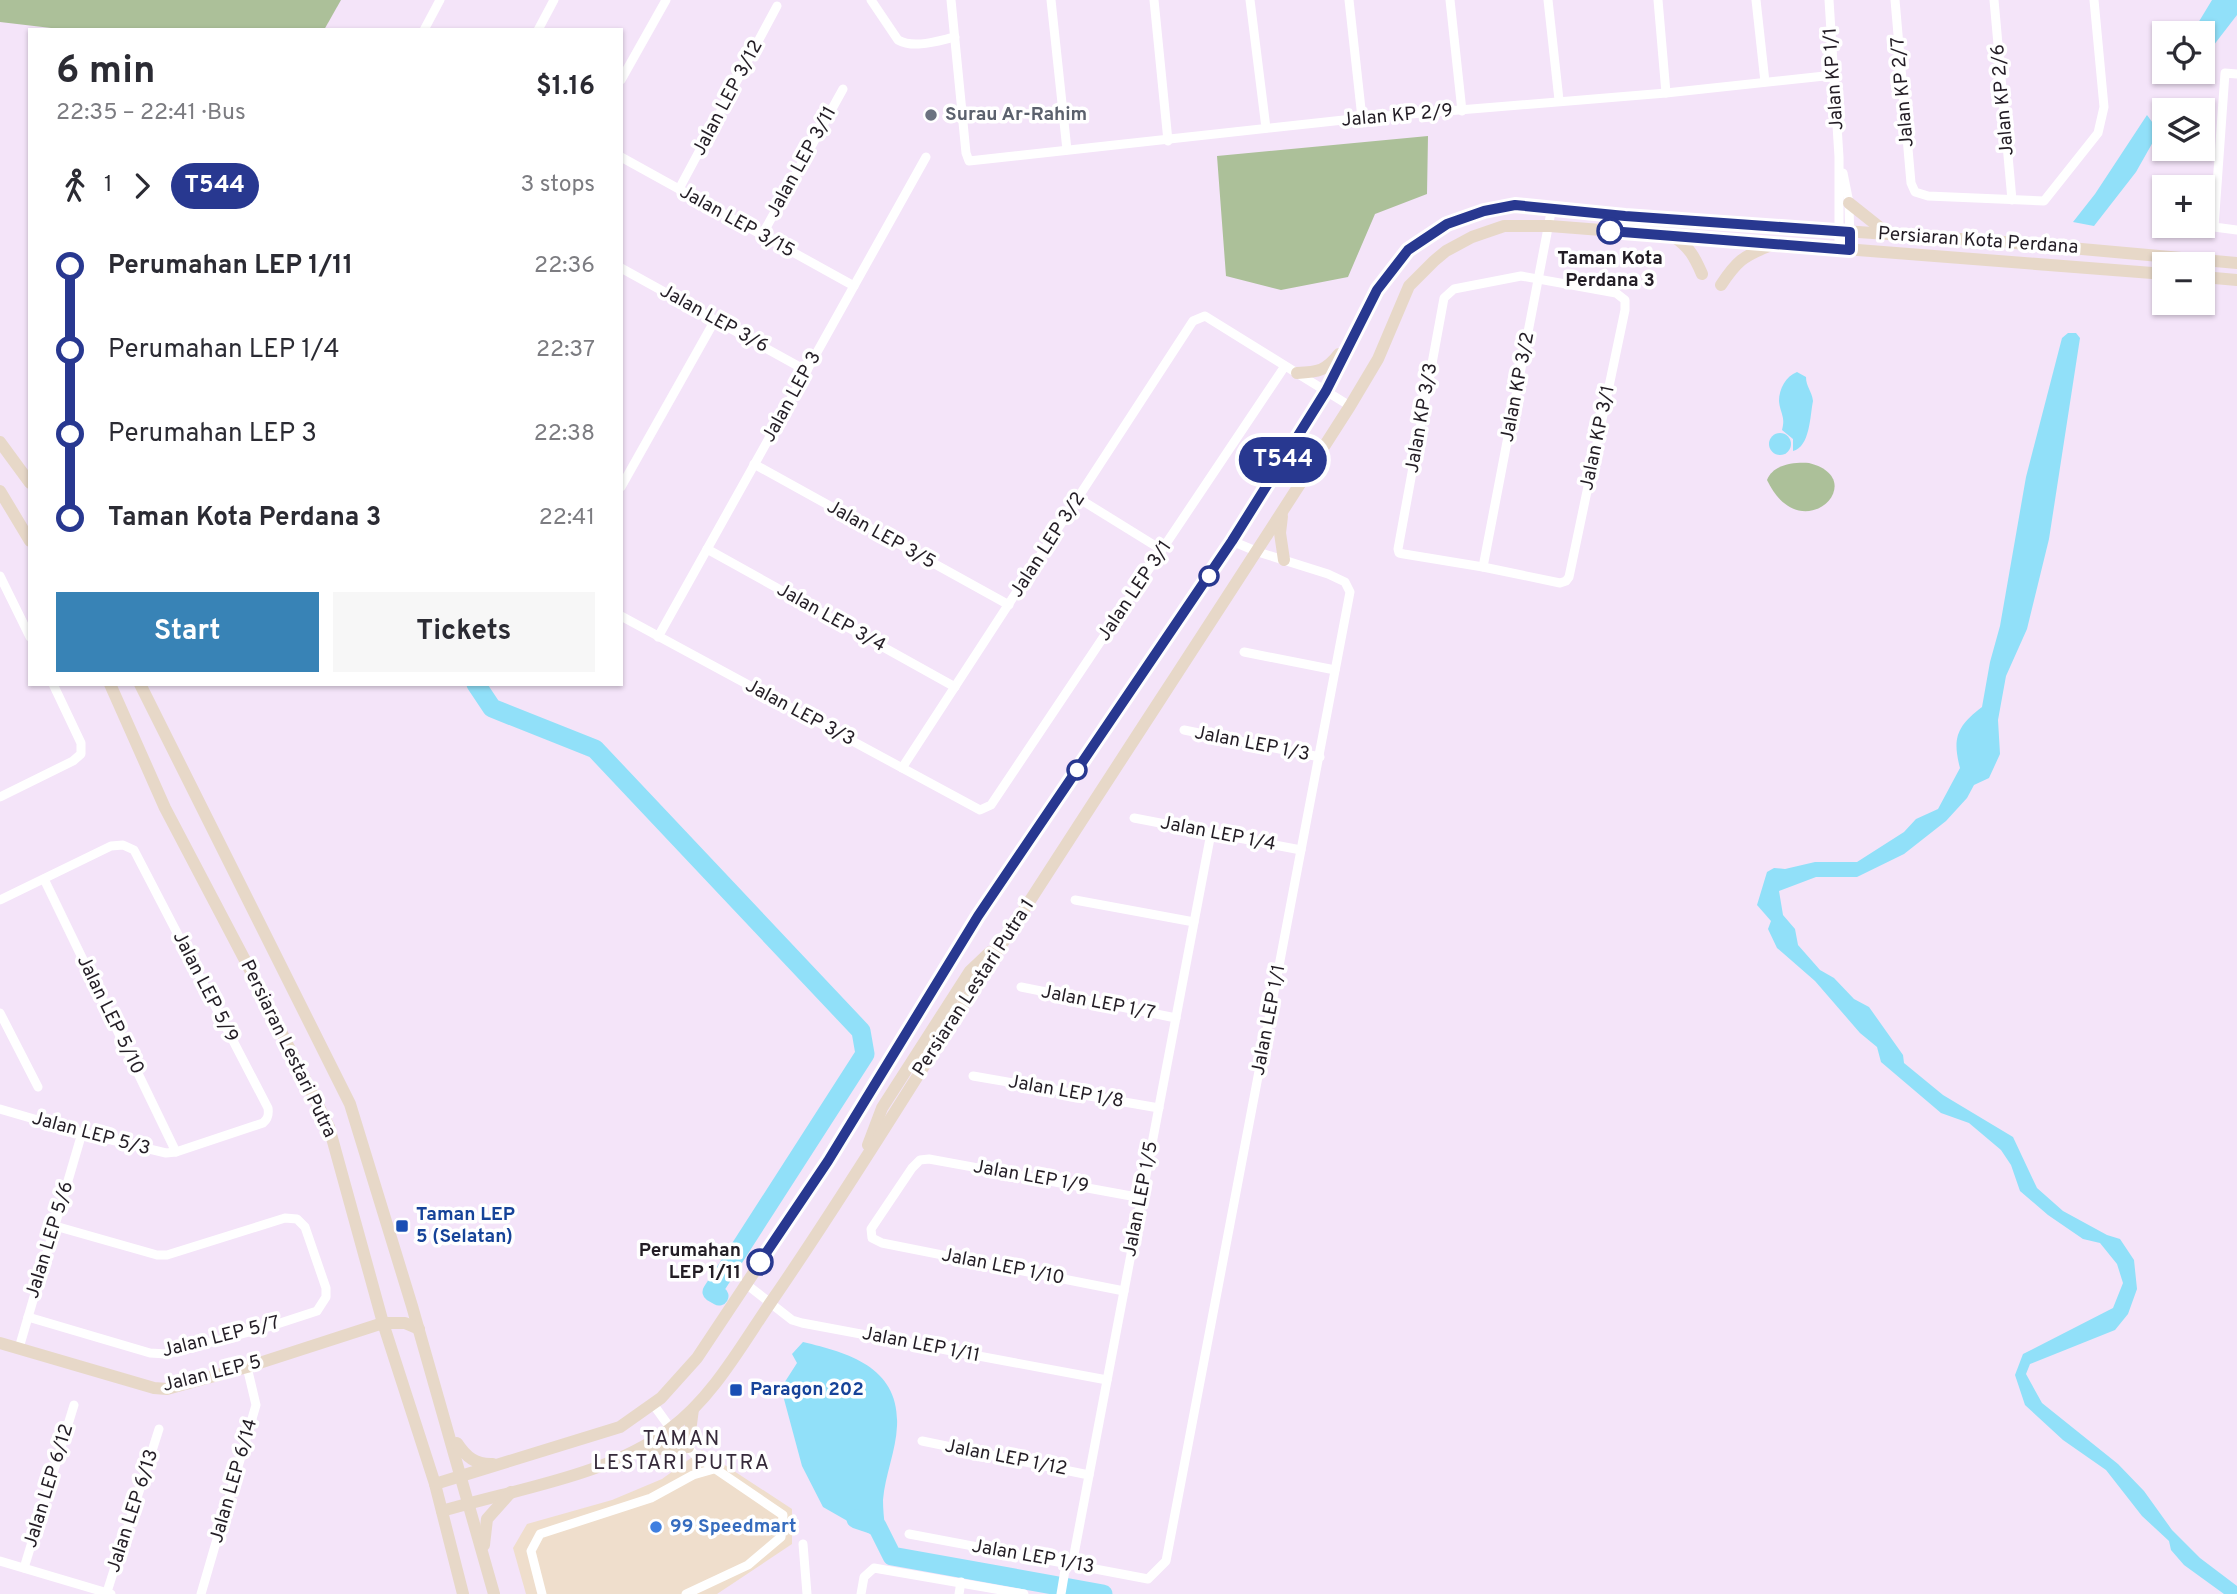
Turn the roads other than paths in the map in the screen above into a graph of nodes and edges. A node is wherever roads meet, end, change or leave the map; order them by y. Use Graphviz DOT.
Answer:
graph roads {
  1 [pos="440,0"];
  2 [pos="554,0"];
  3 [pos="666,0"];
  4 [pos="872,0"];
  5 [pos="951,0"];
  6 [pos="1051,0"];
  7 [pos="1154,0"];
  8 [pos="1250,0"];
  9 [pos="1349,0"];
  10 [pos="1450,0"];
  11 [pos="1548,0"];
  12 [pos="1658,0"];
  13 [pos="1756,0"];
  14 [pos="1829,0"];
  15 [pos="1895,0"];
  16 [pos="1994,0"];
  17 [pos="2094,0"];
  18 [pos="777,6"];
  19 [pos="425,28"];
  20 [pos="539,28"];
  21 [pos="954,37"];
  22 [pos="2237,74"];
  23 [pos="1834,75"];
  24 [pos="623,76"];
  25 [pos="1765,82"];
  26 [pos="843,89"];
  27 [pos="1667,93"];
  28 [pos="1559,100"];
  29 [pos="1462,111"];
  30 [pos="1362,118"];
  31 [pos="1266,128"];
  32 [pos="1168,141"];
  33 [pos="1067,150"];
  34 [pos="926,157"];
  35 [pos="623,158"];
  36 [pos="1839,158"];
  37 [pos="679,189"];
  38 [pos="2012,200"];
  39 [pos="1849,204"];
  40 [pos="1552,207"];
  41 [pos="1550,226"];
  42 [pos="2237,230"];
  43 [pos="1844,231"];
  44 [pos="1888,234"];
  45 [pos="762,235"];
  46 [pos="1674,237"];
  47 [pos="1772,245"];
  48 [pos="1844,250"];
  49 [pos="2237,264"];
  50 [pos="623,270"];
  51 [pos="2152,273"];
  52 [pos="1702,274"];
  53 [pos="2215,278"];
  54 [pos="1538,279"];
  55 [pos="2237,280"];
  56 [pos="1721,285"];
  57 [pos="854,286"];
  58 [pos="715,320"];
  59 [pos="1391,327"];
  60 [pos="1356,332"];
  61 [pos="1291,369"];
  62 [pos="807,371"];
  63 [pos="1326,391"];
  64 [pos="1350,406"];
  65 [pos="0,442"];
  66 [pos="754,464"];
  67 [pos="28,480"];
  68 [pos="623,483"];
  69 [pos="0,491"];
  70 [pos="1078,498"];
  71 [pos="1282,513"];
  72 [pos="28,538"];
  73 [pos="1232,541"];
  74 [pos="707,549"];
  75 [pos="1162,550"];
  76 [pos="1258,552"];
  77 [pos="1284,560"];
  78 [pos="1483,567"];
  79 [pos="0,576"];
  80 [pos="1009,605"];
  81 [pos="623,617"];
  82 [pos="28,633"];
  83 [pos="658,637"];
  84 [pos="1244,652"];
  85 [pos="1335,670"];
  86 [pos="54,686"];
  87 [pos="111,686"];
  88 [pos="141,686"];
  89 [pos="955,687"];
  90 [pos="1184,730"];
  91 [pos="1320,757"];
  92 [pos="902,768"];
  93 [pos="1,795"];
  94 [pos="980,810"];
  95 [pos="1134,818"];
  96 [pos="1211,833"];
  97 [pos="1301,850"];
  98 [pos="44,879"];
  99 [pos="0,900"];
  100 [pos="1075,900"];
  101 [pos="1194,922"];
  102 [pos="1021,987"];
  103 [pos="0,1013"];
  104 [pos="1176,1018"];
  105 [pos="973,1076"];
  106 [pos="38,1087"];
  107 [pos="1159,1108"];
  108 [pos="0,1109"];
  109 [pos="262,1123"];
  110 [pos="82,1133"];
  111 [pos="176,1152"];
  112 [pos="1142,1198"];
  113 [pos="55,1226"];
  114 [pos="882,1242"];
  115 [pos="746,1284"];
  116 [pos="1124,1291"];
  117 [pos="770,1304"];
  118 [pos="28,1317"];
  119 [pos="383,1323"];
  120 [pos="419,1329"];
  121 [pos="0,1343"];
  122 [pos="19,1348"];
  123 [pos="247,1367"];
  124 [pos="1107,1380"];
  125 [pos="653,1404"];
  126 [pos="74,1405"];
  127 [pos="693,1409"];
  128 [pos="159,1429"];
  129 [pos="671,1429"];
  130 [pos="449,1431"];
  131 [pos="922,1441"];
  132 [pos="638,1451"];
  133 [pos="692,1451"];
  134 [pos="502,1464"];
  135 [pos="714,1469"];
  136 [pos="1089,1475"];
  137 [pos="461,1476"];
  138 [pos="684,1480"];
  139 [pos="435,1485"];
  140 [pos="511,1492"];
  141 [pos="469,1503"];
  142 [pos="442,1511"];
  143 [pos="909,1534"];
  144 [pos="803,1544"];
  145 [pos="484,1558"];
  146 [pos="0,1561"];
  147 [pos="1068,1567"];
  148 [pos="24,1568"];
  149 [pos="1156,1573"];
  150 [pos="961,1582"];
  151 [pos="110,1593"];
  152 [pos="805,1593"];
  153 [pos="1061,1593"];
  154 [pos="201,1594"];
  155 [pos="463,1594"];
  156 [pos="494,1594"];
  157 [pos="542,1594"];
  158 [pos="686,1594"];
  159 [pos="861,1594"];
  160 [pos="959,1594"];
  161 [pos="1024,1594"];
  1 -- 19 [label="street"];
  2 -- 20 [label="street"];
  3 -- 24 [label="street"];
  4 -- 21 [label="street"];
  5 -- 21 [label="street"];
  6 -- 33 [label="street"];
  7 -- 32 [label="street"];
  8 -- 31 [label="street"];
  9 -- 30 [label="street"];
  10 -- 29 [label="street"];
  11 -- 28 [label="street"];
  12 -- 27 [label="street"];
  13 -- 25 [label="street"];
  14 -- 23 [label="street, Jalan KP 1/1"];
  15 -- 38 [label="street, Jalan KP 2/7"];
  16 -- 38 [label="street, Jalan KP 2/6"];
  17 -- 38 [label="street"];
  18 -- 37 [label="street, Jalan LEP 3/12"];
  21 -- 33 [label="street, Jalan KP 2/9"];
  22 -- 42 [label="street"];
  23 -- 25 [label="street, Jalan KP 2/9"];
  23 -- 36 [label="street, Jalan KP 1/1"];
  25 -- 27 [label="street, Jalan KP 2/9"];
  26 -- 45 [label="street, Jalan LEP 3/11"];
  27 -- 28 [label="street, Jalan KP 2/9"];
  28 -- 29 [label="street, Jalan KP 2/9"];
  29 -- 30 [label="street, Jalan KP 2/9"];
  30 -- 31 [label="street, Jalan KP 2/9"];
  31 -- 32 [label="street, Jalan KP 2/9"];
  32 -- 33 [label="street, Jalan KP 2/9"];
  34 -- 57 [label="street, Jalan LEP 3"];
  35 -- 37 [label="street, Jalan LEP 3/15"];
  36 -- 39 [label="street, Jalan KP 1/1"];
  36 -- 43 [label="street, Jalan KP 1/1"];
  37 -- 45 [label="street, Jalan LEP 3/15"];
  39 -- 43 [label="street, Jalan KP 1/1"];
  39 -- 44 [label="street"];
  40 -- 41 [label="street, Jalan KP 3/2"];
  40 -- 43 [label="street, Persiaran Kota Perdana"];
  40 -- 60 [label="street, Persiaran Kota Perdana"];
  41 -- 46 [label="street, Persiaran Kota Perdana"];
  41 -- 54 [label="street, Jalan KP 3/2"];
  41 -- 59 [label="street, Persiaran Kota Perdana"];
  43 -- 44 [label="street, Persiaran Kota Perdana"];
  43 -- 48 [label="street, Jalan KP 1/1"];
  44 -- 49 [label="street, Persiaran Kota Perdana"];
  45 -- 57 [label="street, Jalan LEP 3/15"];
  46 -- 47 [label="street, Persiaran Kota Perdana"];
  46 -- 52 [label="street"];
  47 -- 48 [label="street, Persiaran Kota Perdana"];
  47 -- 56 [label="street"];
  48 -- 51 [label="street, Persiaran Kota Perdana"];
  50 -- 58 [label="street, Jalan LEP 3/6"];
  53 -- 55 [label="street"];
  54 -- 78 [label="street, Jalan KP 3/2"];
  54 -- 78 [label="street, Jalan KP 3/3"];
  54 -- 78 [label="street, Jalan KP 3/1"];
  57 -- 62 [label="street, Jalan LEP 3"];
  58 -- 62 [label="street, Jalan LEP 3/6"];
  58 -- 68 [label="street"];
  59 -- 64 [label="street, Persiaran Lestari Putra 1"];
  60 -- 61 [label="street"];
  60 -- 63 [label="street, Persiaran Lestari Putra 1"];
  61 -- 63 [label="street"];
  61 -- 70 [label="street, Jalan LEP 3/2"];
  61 -- 75 [label="street, Jalan LEP 3/1"];
  62 -- 66 [label="street, Jalan LEP 3"];
  63 -- 64 [label="street"];
  63 -- 73 [label="street, Persiaran Lestari Putra 1"];
  64 -- 71 [label="street, Persiaran Lestari Putra 1"];
  65 -- 67 [label="street"];
  66 -- 74 [label="street, Jalan LEP 3"];
  66 -- 80 [label="street, Jalan LEP 3/5"];
  69 -- 72 [label="street"];
  70 -- 75 [label="street"];
  70 -- 80 [label="street, Jalan LEP 3/2"];
  71 -- 76 [label="street, Persiaran Lestari Putra 1"];
  71 -- 77 [label="street"];
  73 -- 76 [label="street, Jalan LEP 1/1"];
  73 -- 115 [label="street, Persiaran Lestari Putra 1"];
  74 -- 83 [label="street, Jalan LEP 3"];
  74 -- 89 [label="street, Jalan LEP 3/4"];
  75 -- 94 [label="street, Jalan LEP 3/1"];
  76 -- 77 [label="street, Jalan LEP 1/1"];
  76 -- 117 [label="street, Persiaran Lestari Putra 1"];
  77 -- 85 [label="street, Jalan LEP 1/1"];
  79 -- 82 [label="street"];
  80 -- 89 [label="street, Jalan LEP 3/2"];
  81 -- 83 [label="street, Jalan LEP 3/3"];
  83 -- 92 [label="street, Jalan LEP 3/3"];
  84 -- 85 [label="street"];
  85 -- 91 [label="street, Jalan LEP 1/1"];
  86 -- 93 [label="street"];
  87 -- 119 [label="street, Persiaran Lestari Putra"];
  88 -- 120 [label="street, Persiaran Lestari Putra"];
  89 -- 92 [label="street, Jalan LEP 3/2"];
  90 -- 91 [label="street, Jalan LEP 1/3"];
  91 -- 97 [label="street, Jalan LEP 1/1"];
  92 -- 94 [label="street, Jalan LEP 3/3"];
  95 -- 96 [label="street, Jalan LEP 1/4"];
  96 -- 97 [label="street, Jalan LEP 1/4"];
  96 -- 101 [label="street, Jalan LEP 1/5"];
  97 -- 149 [label="street, Jalan LEP 1/1"];
  98 -- 99 [label="street"];
  98 -- 109 [label="street, Jalan LEP 5/9"];
  98 -- 111 [label="street, Jalan LEP 5/10"];
  100 -- 101 [label="street"];
  101 -- 104 [label="street, Jalan LEP 1/5"];
  102 -- 104 [label="street, Jalan LEP 1/7"];
  103 -- 106 [label="street"];
  104 -- 107 [label="street, Jalan LEP 1/5"];
  105 -- 107 [label="street, Jalan LEP 1/8"];
  107 -- 112 [label="street, Jalan LEP 1/5"];
  108 -- 110 [label="street, Jalan LEP 5/3"];
  109 -- 111 [label="street, Jalan LEP 5/3"];
  110 -- 111 [label="street, Jalan LEP 5/3"];
  110 -- 113 [label="street, Jalan LEP 5/6"];
  112 -- 114 [label="street, Jalan LEP 1/9"];
  112 -- 116 [label="street, Jalan LEP 1/5"];
  113 -- 118 [label="street, Jalan LEP 5/6"];
  113 -- 118 [label="street, Jalan LEP 5/7"];
  114 -- 116 [label="street, Jalan LEP 1/10"];
  115 -- 117 [label="street, Jalan LEP 1/11"];
  115 -- 125 [label="street, Persiaran Lestari Putra 1"];
  116 -- 124 [label="street, Jalan LEP 1/5"];
  117 -- 124 [label="street, Jalan LEP 1/11"];
  117 -- 127 [label="street"];
  118 -- 122 [label="street, Jalan LEP 5/6"];
  119 -- 120 [label="street"];
  119 -- 123 [label="street, Jalan LEP 5"];
  119 -- 139 [label="street, Persiaran Lestari Putra"];
  120 -- 130 [label="street, Persiaran Lestari Putra"];
  121 -- 122 [label="street, Jalan LEP 5"];
  122 -- 123 [label="street, Jalan LEP 5"];
  123 -- 154 [label="street, Jalan LEP 6/14"];
  124 -- 136 [label="street, Jalan LEP 1/5"];
  125 -- 129 [label="street"];
  125 -- 134 [label="street, Persiaran Lestari Putra 1"];
  126 -- 148 [label="street, Jalan LEP 6/12"];
  127 -- 129 [label="street"];
  127 -- 133 [label="street"];
  128 -- 151 [label="street, Jalan LEP 6/13"];
  129 -- 132 [label="street"];
  129 -- 133 [label="street"];
  130 -- 134 [label="street"];
  130 -- 137 [label="street, Persiaran Lestari Putra"];
  131 -- 136 [label="street, Jalan LEP 1/12"];
  132 -- 133 [label="street"];
  132 -- 140 [label="street"];
  133 -- 135 [label="street"];
  133 -- 138 [label="street"];
  134 -- 137 [label="street, Persiaran Lestari Putra 1"];
  135 -- 138 [label="street"];
  135 -- 158 [label="street"];
  136 -- 147 [label="street, Jalan LEP 1/5"];
  137 -- 139 [label="street, Persiaran Lestari Putra 1"];
  137 -- 141 [label="street, Persiaran Lestari Putra"];
  138 -- 157 [label="street"];
  139 -- 142 [label="street, Persiaran Lestari Putra"];
  140 -- 141 [label="street"];
  140 -- 145 [label="street"];
  141 -- 142 [label="street"];
  141 -- 145 [label="street, Persiaran Lestari Putra"];
  142 -- 155 [label="street, Persiaran Lestari Putra"];
  143 -- 147 [label="street, Jalan LEP 1/13"];
  144 -- 152 [label="street"];
  145 -- 156 [label="street, Persiaran Lestari Putra"];
  146 -- 148 [label="street"];
  147 -- 149 [label="street, Jalan LEP 1/13"];
  147 -- 153 [label="street, Jalan LEP 1/5"];
  148 -- 151 [label="street"];
  150 -- 159 [label="street"];
  150 -- 160 [label="street"];
  150 -- 161 [label="street"];
}
